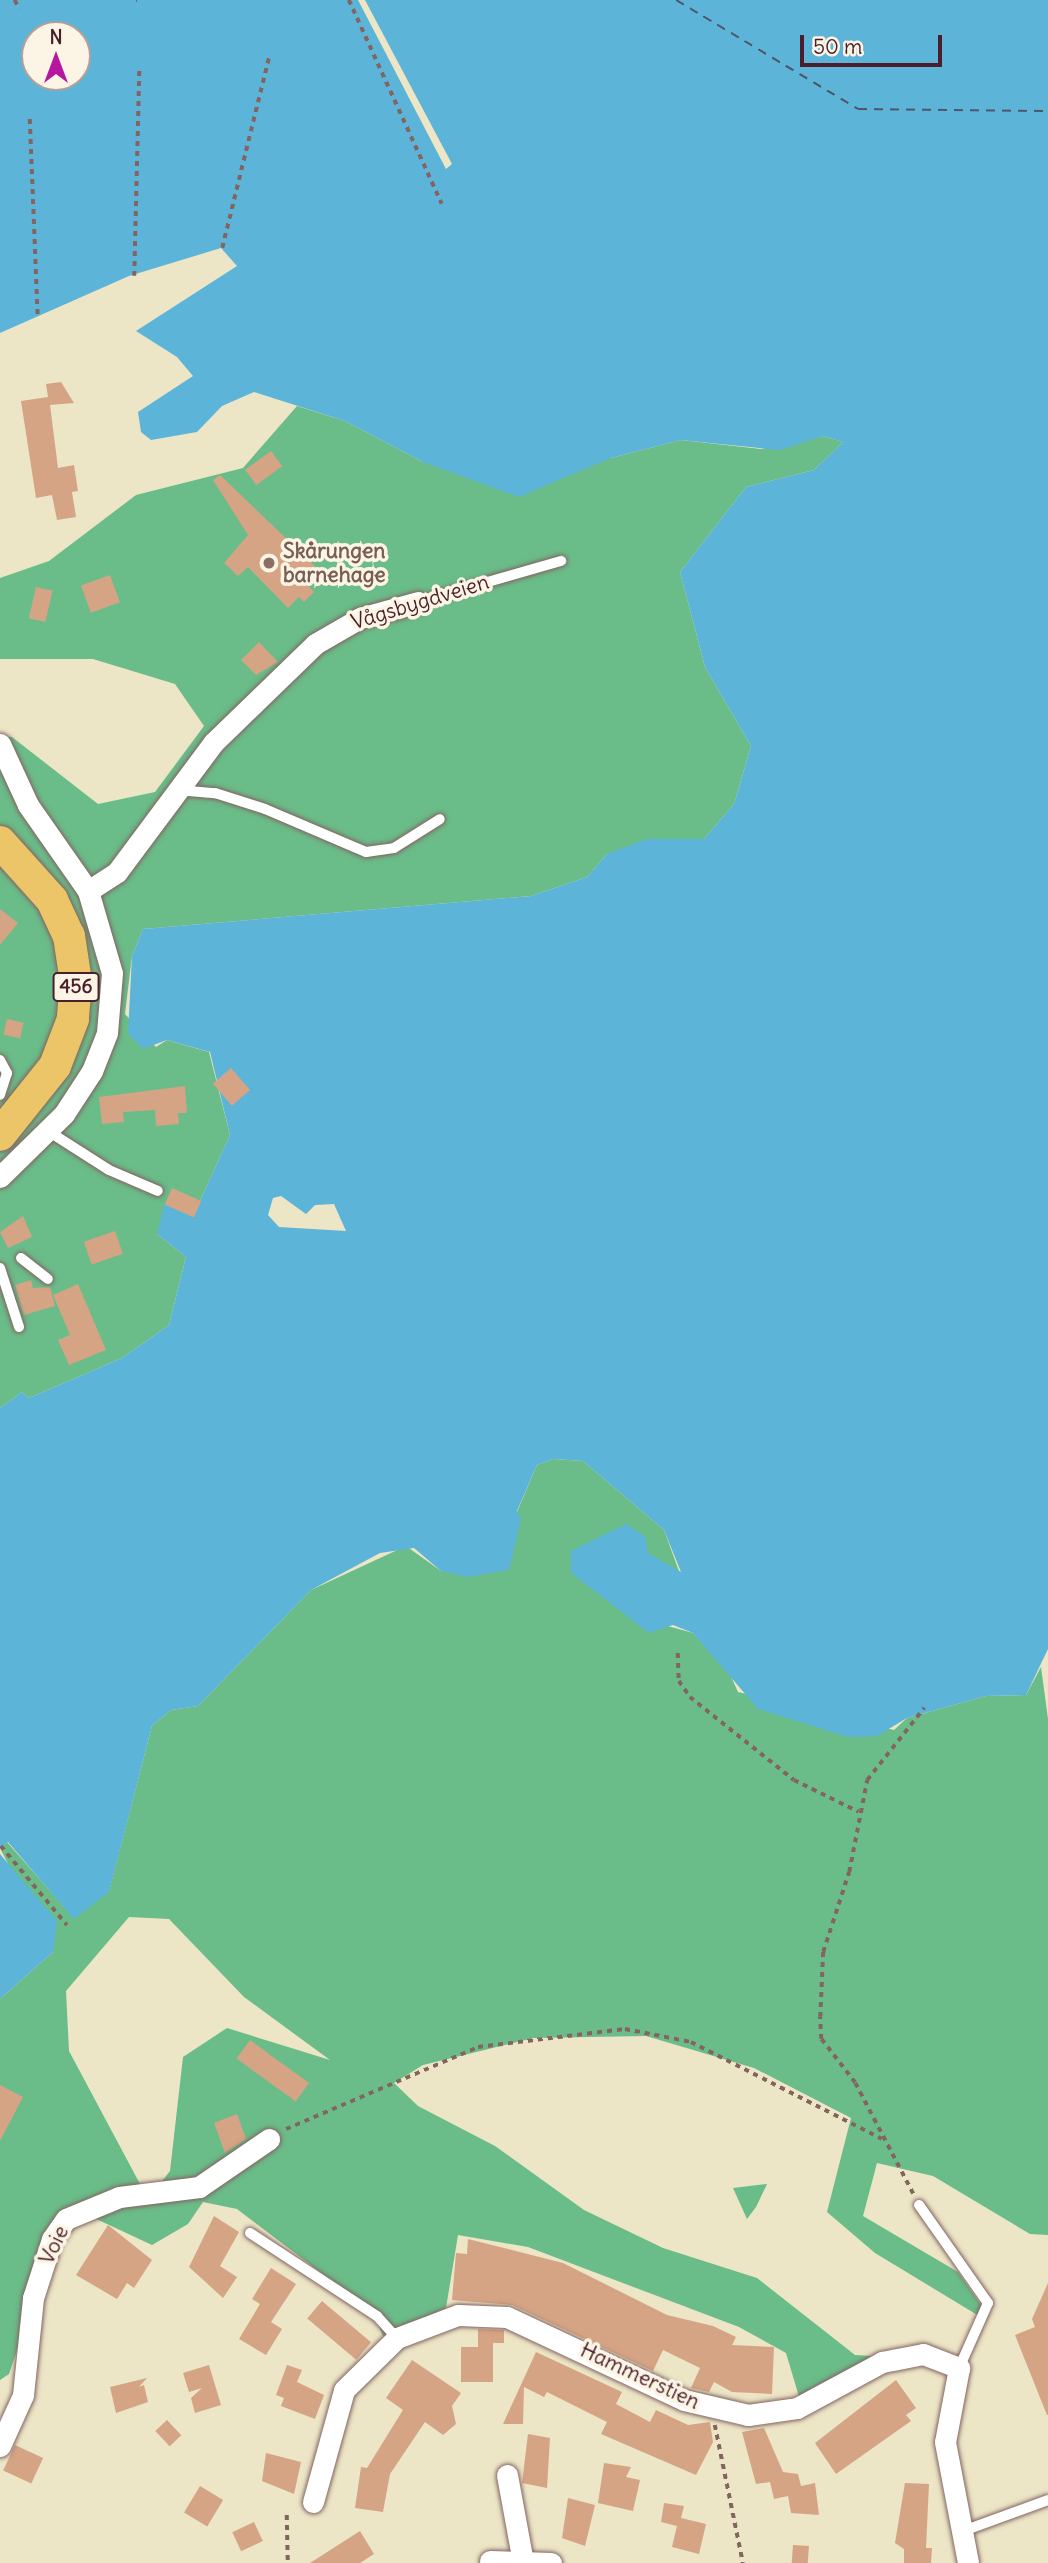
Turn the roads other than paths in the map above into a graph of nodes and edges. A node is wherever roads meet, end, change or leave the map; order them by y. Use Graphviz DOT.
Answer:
graph roads {
  1 [pos="561,561"];
  2 [pos="418,602"];
  3 [pos="0,744"];
  4 [pos="177,790"];
  5 [pos="440,819"];
  6 [pos="0,842"];
  7 [pos="88,891"];
  8 [pos="0,1060"];
  9 [pos="0,1095"];
  10 [pos="48,1131"];
  11 [pos="0,1135"];
  12 [pos="0,1177"];
  13 [pos="158,1191"];
  14 [pos="21,1258"];
  15 [pos="0,1268"];
  16 [pos="48,1279"];
  17 [pos="19,1327"];
  18 [pos="270,2139"];
  19 [pos="919,2205"];
  20 [pos="250,2233"];
  21 [pos="397,2338"];
  22 [pos="959,2368"];
  23 [pos="0,2446"];
  24 [pos="507,2475"];
  25 [pos="1048,2500"];
  26 [pos="313,2502"];
  27 [pos="963,2531"];
  28 [pos="522,2557"];
  29 [pos="490,2561"];
  30 [pos="551,2563"];
  31 [pos="968,2563"];
  1 -- 2 [label="lane, Vågsbygdveien"];
  2 -- 4 [label="street, Vågsbygdveien"];
  3 -- 7 [label="street"];
  4 -- 5 [label="lane"];
  4 -- 7 [label="street, Vågsbygdveien"];
  6 -- 11 [label="main road, 456"];
  7 -- 10 [label="street"];
  8 -- 9 [label="lane"];
  10 -- 12 [label="street"];
  10 -- 13 [label="lane"];
  14 -- 16 [label="lane"];
  15 -- 17 [label="lane"];
  18 -- 23 [label="street, Voie"];
  19 -- 22 [label="lane"];
  20 -- 21 [label="lane"];
  21 -- 22 [label="street, Hammerstien"];
  21 -- 26 [label="street, Hammerstien"];
  22 -- 27 [label="street"];
  24 -- 28 [label="street"];
  25 -- 27 [label="lane"];
  27 -- 31 [label="street"];
  28 -- 29 [label="street"];
  28 -- 30 [label="street"];
}
